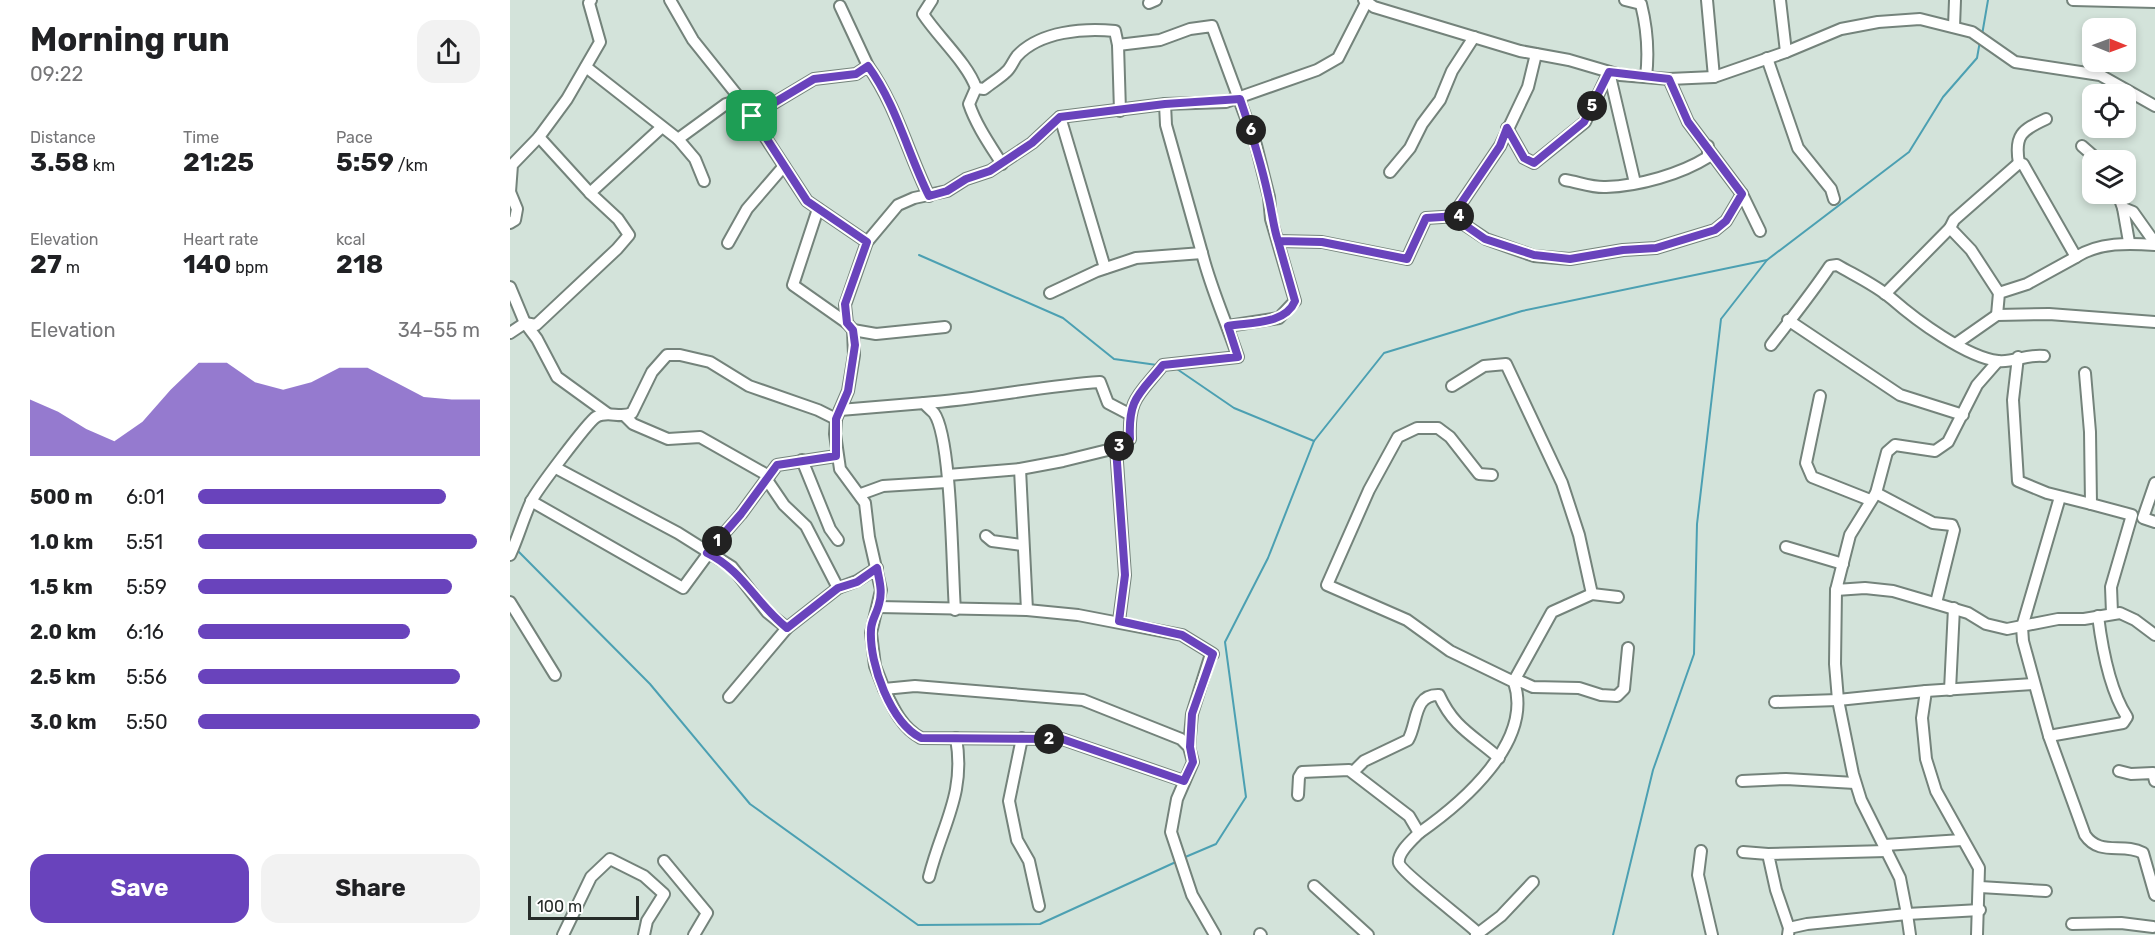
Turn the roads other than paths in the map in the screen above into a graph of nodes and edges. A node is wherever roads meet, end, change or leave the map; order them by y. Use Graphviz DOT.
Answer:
graph roads {
  1 [pos="591,0"];
  2 [pos="670,0"];
  3 [pos="932,0"];
  4 [pos="1625,0"];
  5 [pos="1707,0"];
  6 [pos="1780,0"];
  7 [pos="1955,0"];
  8 [pos="2073,0"];
  9 [pos="1365,2"];
  10 [pos="2155,2"];
  11 [pos="840,6"];
  12 [pos="1954,27"];
  13 [pos="1474,37"];
  14 [pos="1118,45"];
  15 [pos="1786,52"];
  16 [pos="1536,54"];
  17 [pos="1767,58"];
  18 [pos="586,66"];
  19 [pos="868,66"];
  20 [pos="1609,72"];
  21 [pos="1646,77"];
  22 [pos="1713,77"];
  23 [pos="1669,79"];
  24 [pos="976,88"];
  25 [pos="1240,99"];
  26 [pos="741,100"];
  27 [pos="1165,104"];
  28 [pos="2155,105"];
  29 [pos="1120,111"];
  30 [pos="752,116"];
  31 [pos="1060,117"];
  32 [pos="2046,119"];
  33 [pos="662,128"];
  34 [pos="1507,128"];
  35 [pos="539,137"];
  36 [pos="678,139"];
  37 [pos="1708,146"];
  38 [pos="2082,146"];
  39 [pos="2087,150"];
  40 [pos="2019,162"];
  41 [pos="1002,164"];
  42 [pos="784,166"];
  43 [pos="1390,172"];
  44 [pos="1565,180"];
  45 [pos="704,181"];
  46 [pos="1635,183"];
  47 [pos="510,192"];
  48 [pos="590,193"];
  49 [pos="1742,194"];
  50 [pos="929,196"];
  51 [pos="1834,199"];
  52 [pos="2122,204"];
  53 [pos="2123,208"];
  54 [pos="818,209"];
  55 [pos="1458,216"];
  56 [pos="510,223"];
  57 [pos="1950,228"];
  58 [pos="1760,231"];
  59 [pos="1278,241"];
  60 [pos="867,242"];
  61 [pos="2129,242"];
  62 [pos="728,243"];
  63 [pos="2155,244"];
  64 [pos="1202,253"];
  65 [pos="2076,257"];
  66 [pos="1105,268"];
  67 [pos="510,287"];
  68 [pos="1050,293"];
  69 [pos="1999,293"];
  70 [pos="1885,294"];
  71 [pos="1997,315"];
  72 [pos="1788,320"];
  73 [pos="2155,322"];
  74 [pos="525,323"];
  75 [pos="850,326"];
  76 [pos="1228,326"];
  77 [pos="945,327"];
  78 [pos="510,333"];
  79 [pos="1957,343"];
  80 [pos="1771,345"];
  81 [pos="2044,356"];
  82 [pos="2018,357"];
  83 [pos="1998,361"];
  84 [pos="2085,373"];
  85 [pos="1452,386"];
  86 [pos="1820,396"];
  87 [pos="924,404"];
  88 [pos="608,414"];
  89 [pos="1129,414"];
  90 [pos="838,415"];
  91 [pos="1963,415"];
  92 [pos="625,417"];
  93 [pos="1116,448"];
  94 [pos="836,456"];
  95 [pos="802,460"];
  96 [pos="556,468"];
  97 [pos="1020,469"];
  98 [pos="1492,475"];
  99 [pos="768,478"];
  100 [pos="947,479"];
  101 [pos="2155,483"];
  102 [pos="861,494"];
  103 [pos="1873,496"];
  104 [pos="2060,497"];
  105 [pos="531,501"];
  106 [pos="2091,504"];
  107 [pos="2138,516"];
  108 [pos="2155,522"];
  109 [pos="986,536"];
  110 [pos="838,540"];
  111 [pos="1022,545"];
  112 [pos="1786,547"];
  113 [pos="707,553"];
  114 [pos="510,555"];
  115 [pos="1843,564"];
  116 [pos="877,568"];
  117 [pos="838,588"];
  118 [pos="1836,590"];
  119 [pos="1592,594"];
  120 [pos="1618,597"];
  121 [pos="510,602"];
  122 [pos="1936,603"];
  123 [pos="878,607"];
  124 [pos="1954,608"];
  125 [pos="955,610"];
  126 [pos="1028,610"];
  127 [pos="2112,613"];
  128 [pos="2098,616"];
  129 [pos="1119,621"];
  130 [pos="2022,627"];
  131 [pos="787,628"];
  132 [pos="2155,635"];
  133 [pos="1628,648"];
  134 [pos="555,675"];
  135 [pos="1514,680"];
  136 [pos="2033,684"];
  137 [pos="884,688"];
  138 [pos="1950,690"];
  139 [pos="1926,691"];
  140 [pos="729,697"];
  141 [pos="1838,700"];
  142 [pos="1775,702"];
  143 [pos="2049,736"];
  144 [pos="957,738"];
  145 [pos="1022,738"];
  146 [pos="1190,747"];
  147 [pos="1499,758"];
  148 [pos="2119,771"];
  149 [pos="1353,772"];
  150 [pos="1184,781"];
  151 [pos="1742,781"];
  152 [pos="2155,781"];
  153 [pos="1855,783"];
  154 [pos="1298,795"];
  155 [pos="1419,833"];
  156 [pos="1962,840"];
  157 [pos="1886,848"];
  158 [pos="1701,851"];
  159 [pos="1743,852"];
  160 [pos="1768,854"];
  161 [pos="664,861"];
  162 [pos="929,877"];
  163 [pos="1533,882"];
  164 [pos="1314,886"];
  165 [pos="1980,887"];
  166 [pos="2046,891"];
  167 [pos="2155,895"];
  168 [pos="1039,906"];
  169 [pos="1980,910"];
  170 [pos="1906,914"];
  171 [pos="2072,924"];
  172 [pos="2153,928"];
  173 [pos="1789,932"];
  174 [pos="1477,934"];
  175 [pos="563,935"];
  176 [pos="644,935"];
  177 [pos="694,935"];
  178 [pos="1215,935"];
  179 [pos="1368,935"];
  180 [pos="1712,935"];
  181 [pos="1910,935"];
  182 [pos="1977,935"];
  1 -- 18 [label="street"];
  2 -- 26 [label="street"];
  3 -- 24 [label="street"];
  4 -- 21 [label="street"];
  5 -- 22 [label="street"];
  6 -- 15 [label="street"];
  7 -- 12 [label="street"];
  8 -- 10 [label="street"];
  9 -- 13 [label="street"];
  9 -- 25 [label="street"];
  11 -- 19 [label="street"];
  12 -- 15 [label="street"];
  12 -- 28 [label="street"];
  13 -- 16 [label="street"];
  13 -- 43 [label="street"];
  14 -- 24 [label="street"];
  14 -- 25 [label="street"];
  14 -- 29 [label="street"];
  15 -- 17 [label="street"];
  16 -- 20 [label="street"];
  16 -- 34 [label="street"];
  17 -- 22 [label="street"];
  17 -- 51 [label="street"];
  18 -- 33 [label="street"];
  18 -- 35 [label="street"];
  19 -- 30 [label="street"];
  19 -- 50 [label="street"];
  20 -- 21 [label="street"];
  20 -- 34 [label="street"];
  20 -- 46 [label="street"];
  21 -- 23 [label="street"];
  22 -- 23 [label="street"];
  23 -- 37 [label="street"];
  24 -- 41 [label="street"];
  25 -- 27 [label="street"];
  25 -- 59 [label="street"];
  26 -- 30 [label="street"];
  26 -- 36 [label="street"];
  27 -- 29 [label="street"];
  27 -- 64 [label="street"];
  29 -- 31 [label="street"];
  30 -- 42 [label="street"];
  31 -- 41 [label="street"];
  31 -- 66 [label="street"];
  32 -- 40 [label="street"];
  33 -- 36 [label="street"];
  33 -- 48 [label="street"];
  34 -- 55 [label="street"];
  35 -- 47 [label="street"];
  35 -- 48 [label="street"];
  36 -- 45 [label="street"];
  37 -- 46 [label="street"];
  37 -- 49 [label="street"];
  38 -- 39 [label="street"];
  40 -- 57 [label="street"];
  40 -- 65 [label="street"];
  41 -- 50 [label="street"];
  42 -- 54 [label="street"];
  42 -- 62 [label="street"];
  44 -- 46 [label="street"];
  47 -- 56 [label="street"];
  48 -- 74 [label="street"];
  49 -- 55 [label="street"];
  49 -- 58 [label="street"];
  50 -- 60 [label="street"];
  52 -- 53 [label="street"];
  53 -- 61 [label="street"];
  53 -- 63 [label="street"];
  54 -- 60 [label="street"];
  54 -- 75 [label="street"];
  55 -- 59 [label="street"];
  57 -- 69 [label="street"];
  57 -- 70 [label="street"];
  59 -- 76 [label="street"];
  60 -- 75 [label="street"];
  61 -- 63 [label="street"];
  61 -- 65 [label="street"];
  64 -- 66 [label="street"];
  64 -- 76 [label="street"];
  65 -- 69 [label="street"];
  66 -- 68 [label="street"];
  67 -- 74 [label="street"];
  69 -- 71 [label="street"];
  70 -- 72 [label="street"];
  70 -- 79 [label="street"];
  71 -- 73 [label="street"];
  71 -- 79 [label="street"];
  72 -- 80 [label="street"];
  72 -- 91 [label="street"];
  74 -- 78 [label="street"];
  74 -- 88 [label="street"];
  75 -- 77 [label="street"];
  75 -- 90 [label="street"];
  76 -- 89 [label="street"];
  79 -- 83 [label="street"];
  81 -- 82 [label="street"];
  82 -- 83 [label="street"];
  82 -- 104 [label="street"];
  83 -- 91 [label="street"];
  84 -- 106 [label="street"];
  85 -- 119 [label="street"];
  86 -- 103 [label="street"];
  87 -- 89 [label="street"];
  87 -- 90 [label="street"];
  87 -- 100 [label="street"];
  88 -- 92 [label="street"];
  88 -- 96 [label="street"];
  89 -- 93 [label="street"];
  90 -- 92 [label="street"];
  90 -- 94 [label="street"];
  91 -- 103 [label="street"];
  92 -- 99 [label="street"];
  93 -- 97 [label="street"];
  93 -- 129 [label="street"];
  94 -- 95 [label="street"];
  94 -- 102 [label="street"];
  95 -- 99 [label="street"];
  95 -- 110 [label="street"];
  96 -- 105 [label="street"];
  96 -- 113 [label="street"];
  97 -- 100 [label="street"];
  97 -- 111 [label="street"];
  98 -- 135 [label="street"];
  99 -- 113 [label="street"];
  99 -- 117 [label="street"];
  100 -- 102 [label="street"];
  100 -- 125 [label="street"];
  101 -- 107 [label="street"];
  102 -- 116 [label="street"];
  103 -- 115 [label="street"];
  103 -- 122 [label="street"];
  104 -- 106 [label="street"];
  104 -- 130 [label="street"];
  105 -- 113 [label="street"];
  105 -- 114 [label="street"];
  106 -- 107 [label="street"];
  107 -- 108 [label="street"];
  107 -- 127 [label="street"];
  109 -- 111 [label="street"];
  111 -- 126 [label="street"];
  112 -- 115 [label="street"];
  113 -- 131 [label="street"];
  115 -- 118 [label="street"];
  116 -- 117 [label="street"];
  116 -- 123 [label="street"];
  117 -- 131 [label="street"];
  118 -- 122 [label="street"];
  118 -- 141 [label="street"];
  119 -- 120 [label="street"];
  119 -- 135 [label="street"];
  121 -- 134 [label="street"];
  122 -- 124 [label="street"];
  123 -- 125 [label="street"];
  123 -- 137 [label="street"];
  124 -- 130 [label="street"];
  124 -- 138 [label="street"];
  125 -- 126 [label="street"];
  126 -- 129 [label="street"];
  127 -- 128 [label="street"];
  127 -- 132 [label="street"];
  128 -- 130 [label="street"];
  128 -- 143 [label="street"];
  129 -- 146 [label="street"];
  130 -- 136 [label="street"];
  131 -- 140 [label="street"];
  133 -- 135 [label="street"];
  135 -- 147 [label="street"];
  136 -- 138 [label="street"];
  136 -- 143 [label="street"];
  137 -- 144 [label="street"];
  137 -- 146 [label="street"];
  138 -- 139 [label="street"];
  139 -- 141 [label="street"];
  139 -- 156 [label="street"];
  141 -- 142 [label="street"];
  141 -- 153 [label="street"];
  143 -- 167 [label="street"];
  144 -- 145 [label="street"];
  144 -- 162 [label="street"];
  145 -- 150 [label="street"];
  145 -- 168 [label="street"];
  146 -- 150 [label="street"];
  147 -- 149 [label="street"];
  147 -- 155 [label="street"];
  148 -- 152 [label="street"];
  149 -- 154 [label="street"];
  149 -- 155 [label="street"];
  150 -- 178 [label="street"];
  151 -- 153 [label="street"];
  153 -- 157 [label="street"];
  155 -- 174 [label="street"];
  156 -- 157 [label="street"];
  156 -- 165 [label="street"];
  157 -- 160 [label="street"];
  157 -- 170 [label="street"];
  158 -- 180 [label="street"];
  159 -- 160 [label="street"];
  160 -- 173 [label="street"];
  161 -- 177 [label="street"];
  163 -- 174 [label="street"];
  164 -- 179 [label="street"];
  165 -- 166 [label="street"];
  165 -- 169 [label="street"];
  169 -- 170 [label="street"];
  169 -- 182 [label="street"];
  170 -- 173 [label="street"];
  170 -- 181 [label="street"];
  171 -- 172 [label="street"];
  175 -- 176 [label="street"];
}
